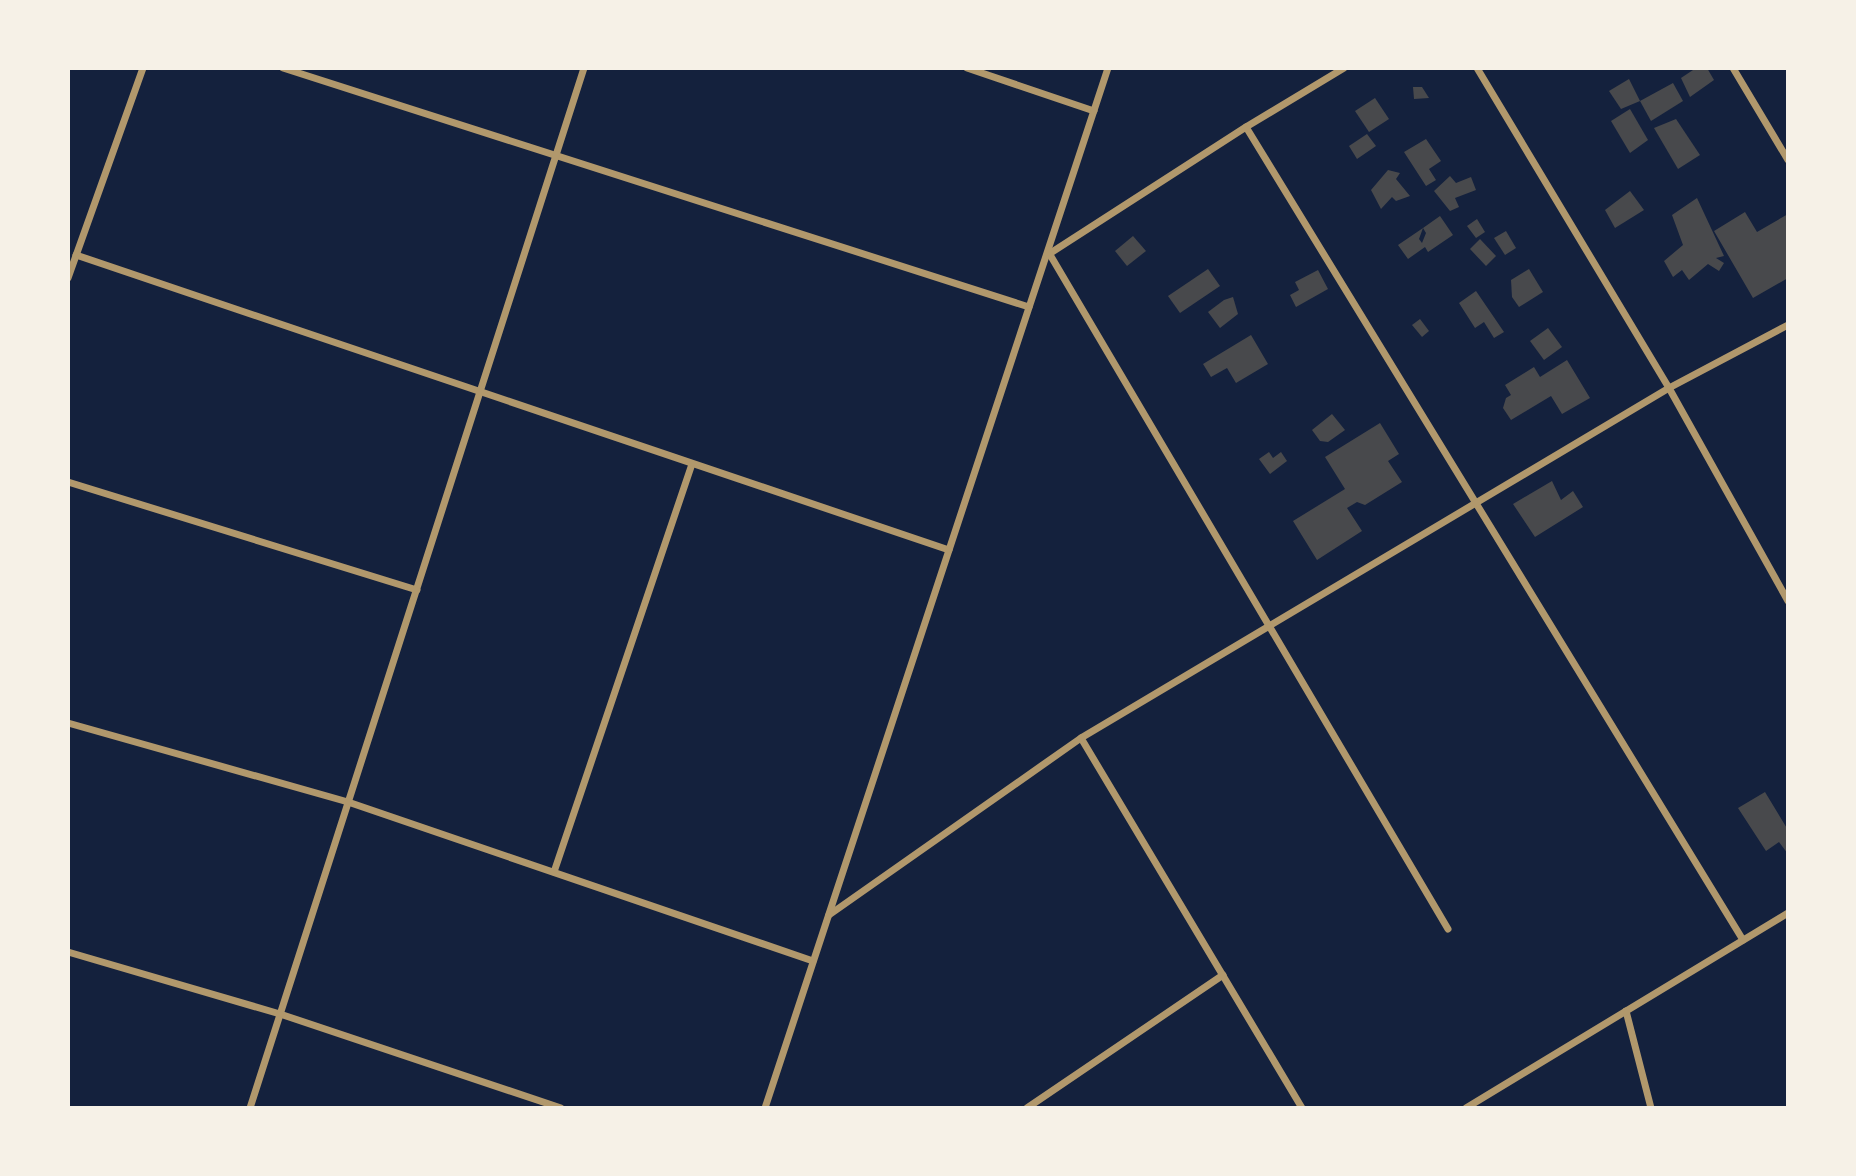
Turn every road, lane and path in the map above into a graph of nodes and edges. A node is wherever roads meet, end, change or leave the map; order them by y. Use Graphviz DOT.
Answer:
graph roads {
  1 [pos="143,68"];
  2 [pos="283,68"];
  3 [pos="584,68"];
  4 [pos="967,68"];
  5 [pos="1108,68"];
  6 [pos="1344,68"];
  7 [pos="1477,68"];
  8 [pos="1733,68"];
  9 [pos="1094,111"];
  10 [pos="1246,127"];
  11 [pos="556,156"];
  12 [pos="1788,160"];
  13 [pos="1049,253"];
  14 [pos="76,255"];
  15 [pos="1040,274"];
  16 [pos="68,278"];
  17 [pos="1029,307"];
  18 [pos="1788,326"];
  19 [pos="1669,388"];
  20 [pos="480,392"];
  21 [pos="692,464"];
  22 [pos="68,482"];
  23 [pos="1475,502"];
  24 [pos="949,550"];
  25 [pos="417,590"];
  26 [pos="1788,601"];
  27 [pos="1269,625"];
  28 [pos="68,723"];
  29 [pos="1081,738"];
  30 [pos="348,802"];
  31 [pos="554,872"];
  32 [pos="1788,914"];
  33 [pos="828,915"];
  34 [pos="1448,929"];
  35 [pos="1743,940"];
  36 [pos="68,952"];
  37 [pos="813,961"];
  38 [pos="1223,975"];
  39 [pos="1626,1011"];
  40 [pos="280,1014"];
  41 [pos="250,1108"];
  42 [pos="561,1108"];
  43 [pos="765,1108"];
  44 [pos="1027,1108"];
  45 [pos="1303,1108"];
  46 [pos="1466,1108"];
  47 [pos="1651,1108"];
  1 -- 14 [label="street"];
  2 -- 11 [label="street"];
  3 -- 11 [label="street"];
  4 -- 9 [label="street"];
  5 -- 9 [label="street"];
  6 -- 10 [label="street"];
  7 -- 19 [label="street"];
  8 -- 12 [label="street"];
  9 -- 15 [label="street"];
  10 -- 13 [label="street"];
  10 -- 23 [label="street"];
  11 -- 17 [label="street"];
  11 -- 20 [label="street"];
  13 -- 15 [label="street"];
  13 -- 27 [label="street"];
  14 -- 16 [label="street"];
  14 -- 20 [label="street"];
  15 -- 17 [label="street"];
  17 -- 24 [label="street"];
  18 -- 19 [label="street"];
  19 -- 23 [label="street"];
  19 -- 26 [label="street"];
  20 -- 21 [label="street"];
  20 -- 25 [label="street"];
  21 -- 24 [label="street"];
  21 -- 31 [label="street"];
  22 -- 25 [label="street"];
  23 -- 27 [label="street"];
  23 -- 35 [label="street"];
  24 -- 33 [label="street"];
  25 -- 30 [label="street"];
  27 -- 29 [label="street"];
  27 -- 34 [label="street"];
  28 -- 30 [label="street"];
  29 -- 33 [label="street"];
  29 -- 38 [label="street"];
  30 -- 31 [label="street"];
  30 -- 40 [label="street"];
  31 -- 37 [label="street"];
  32 -- 35 [label="street"];
  33 -- 37 [label="street"];
  35 -- 39 [label="street"];
  36 -- 40 [label="street"];
  37 -- 43 [label="street"];
  38 -- 44 [label="street"];
  38 -- 45 [label="street"];
  39 -- 46 [label="street"];
  39 -- 47 [label="street"];
  40 -- 41 [label="street"];
  40 -- 42 [label="street"];
}
